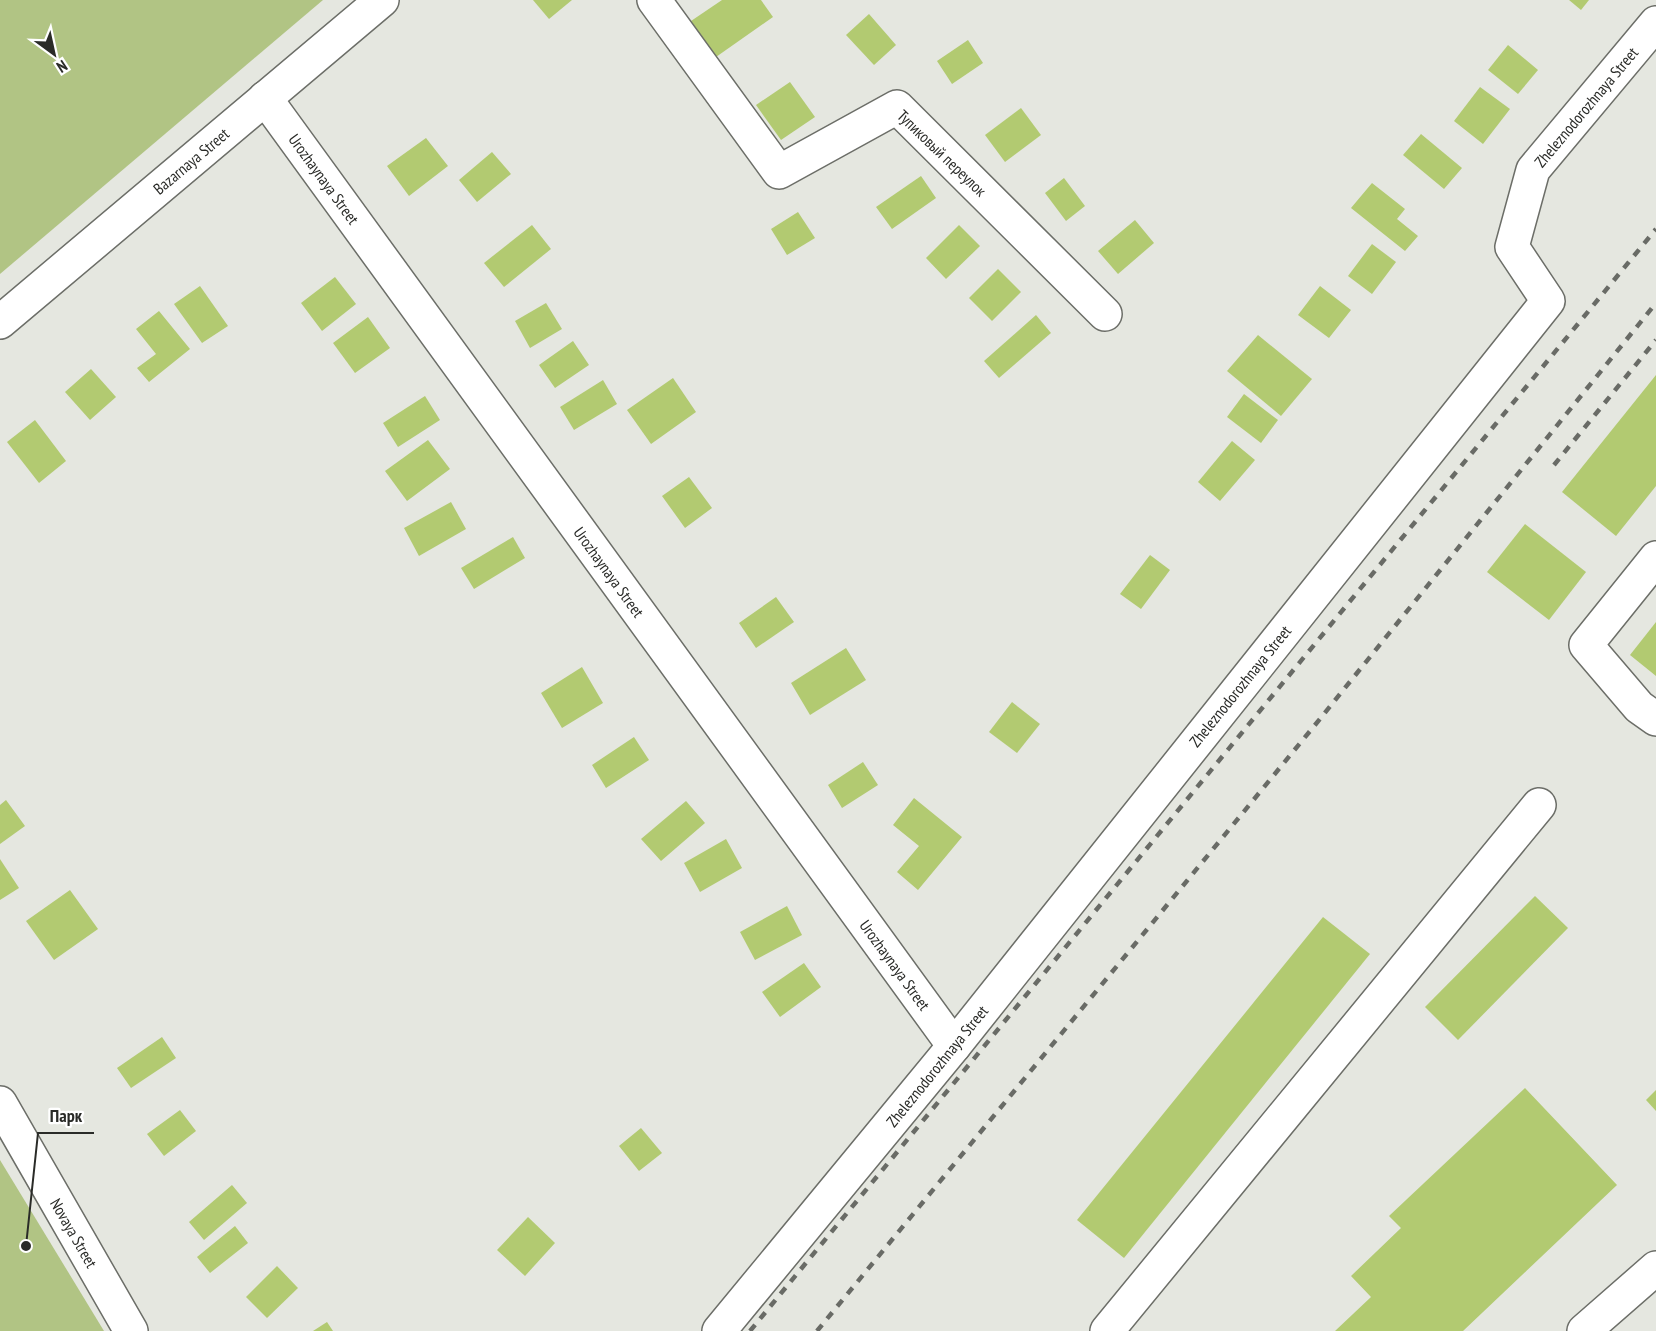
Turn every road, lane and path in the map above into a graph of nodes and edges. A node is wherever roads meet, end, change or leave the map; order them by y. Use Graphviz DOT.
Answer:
graph roads {
  1 [pos="382,0"];
  2 [pos="654,0"];
  3 [pos="1656,24"];
  4 [pos="265,98"];
  5 [pos="1105,314"];
  6 [pos="0,322"];
  7 [pos="1656,558"];
  8 [pos="1656,719"];
  9 [pos="1539,805"];
  10 [pos="954,1046"];
  11 [pos="0,1103"];
  12 [pos="1656,1268"];
  13 [pos="131,1331"];
  14 [pos="719,1331"];
  15 [pos="1107,1331"];
  16 [pos="1584,1331"];
  1 -- 4 [label="street, Bazarnaya Street"];
  2 -- 5 [label="street, Тупиковый переулок"];
  3 -- 10 [label="street, Zheleznodorozhnaya Street"];
  4 -- 6 [label="street, Bazarnaya Street"];
  4 -- 10 [label="street, Urozhaynaya Street"];
  7 -- 8 [label="street"];
  9 -- 15 [label="street"];
  10 -- 14 [label="street, Zheleznodorozhnaya Street"];
  11 -- 13 [label="street, Novaya Street"];
  12 -- 16 [label="street"];
}
